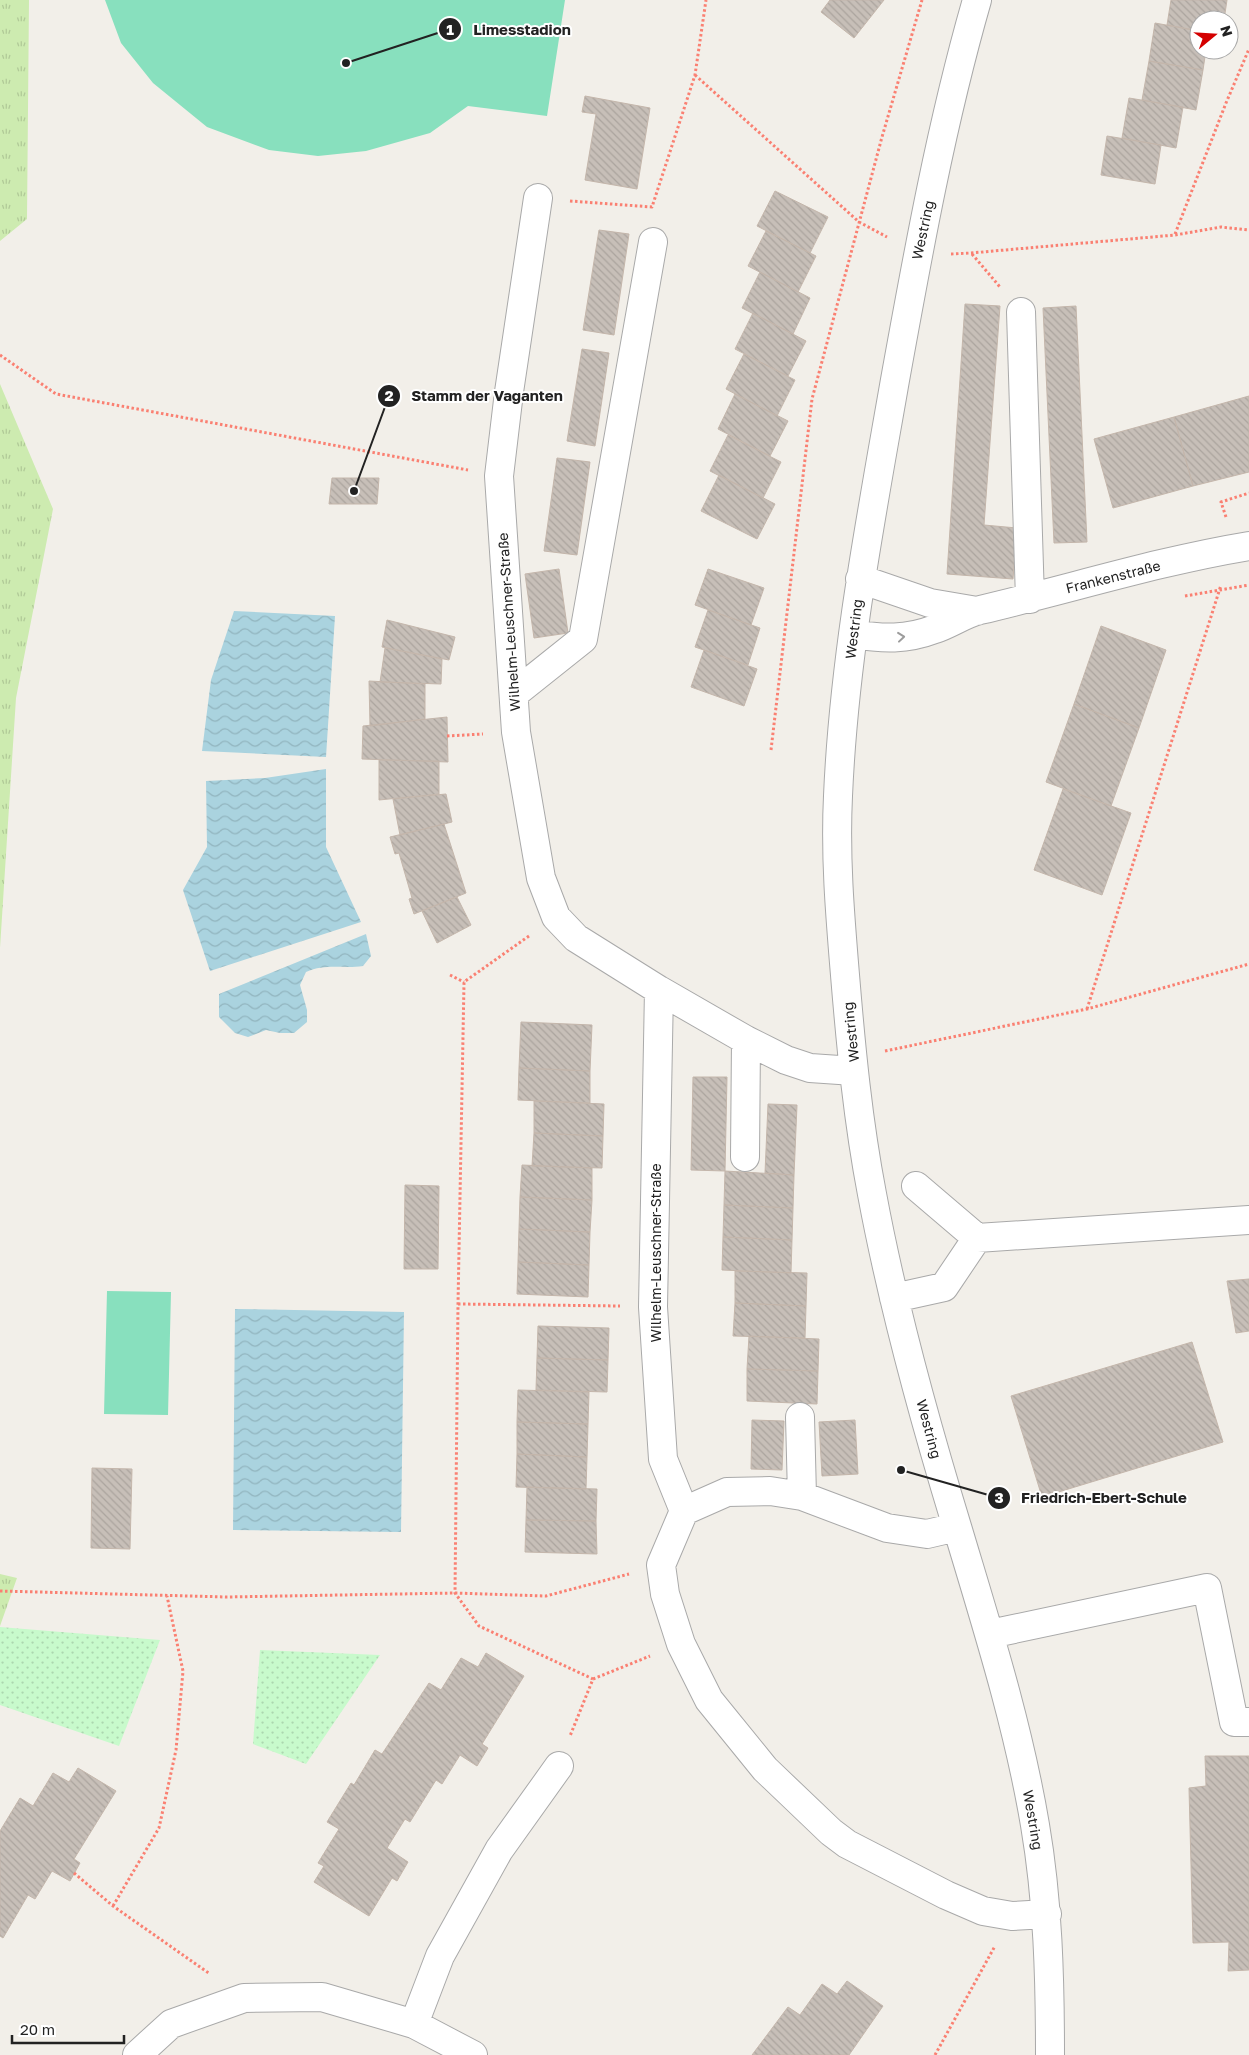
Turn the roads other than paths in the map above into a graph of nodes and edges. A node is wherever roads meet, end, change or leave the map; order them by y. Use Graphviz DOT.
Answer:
graph roads {
  1 [pos="977,0"];
  2 [pos="538,198"];
  3 [pos="653,242"];
  4 [pos="1021,312"];
  5 [pos="1242,547"];
  6 [pos="860,579"];
  7 [pos="1030,599"];
  8 [pos="977,611"];
  9 [pos="853,634"];
  10 [pos="514,694"];
  11 [pos="659,990"];
  12 [pos="746,1040"];
  13 [pos="853,1065"];
  14 [pos="745,1157"];
  15 [pos="916,1186"];
  16 [pos="1249,1220"];
  17 [pos="977,1238"];
  18 [pos="894,1298"];
  19 [pos="800,1416"];
  20 [pos="802,1496"];
  21 [pos="684,1512"];
  22 [pos="957,1527"];
  23 [pos="990,1634"];
  24 [pos="1249,1722"];
  25 [pos="558,1766"];
  26 [pos="1047,1914"];
  27 [pos="414,2024"];
  28 [pos="137,2055"];
  29 [pos="472,2055"];
  30 [pos="1050,2055"];
  1 -- 6 [label="street, Westring"];
  2 -- 10 [label="street, Wilhelm-Leuschner-Straße"];
  3 -- 10 [label="street"];
  4 -- 7 [label="street"];
  5 -- 7 [label="street, Frankenstraße"];
  6 -- 8 [label="street, Frankenstraße"];
  6 -- 9 [label="street, Westring"];
  7 -- 8 [label="street, Frankenstraße"];
  9 -- 8 [label="street, Frankenstraße, one-way"];
  9 -- 13 [label="street, Westring"];
  10 -- 11 [label="street, Wilhelm-Leuschner-Straße"];
  11 -- 12 [label="street, Wilhelm-Leuschner-Straße"];
  11 -- 21 [label="street, Wilhelm-Leuschner-Straße"];
  12 -- 13 [label="street, Wilhelm-Leuschner-Straße"];
  12 -- 14 [label="street"];
  13 -- 18 [label="street, Westring"];
  15 -- 17 [label="street"];
  16 -- 17 [label="street"];
  17 -- 18 [label="street"];
  18 -- 22 [label="street, Westring"];
  19 -- 20 [label="street"];
  20 -- 21 [label="street"];
  20 -- 22 [label="street"];
  21 -- 26 [label="street"];
  22 -- 23 [label="street, Westring"];
  23 -- 24 [label="street"];
  23 -- 26 [label="street, Westring"];
  25 -- 27 [label="street"];
  26 -- 30 [label="street, Westring"];
  27 -- 28 [label="street"];
  27 -- 29 [label="street"];
}
